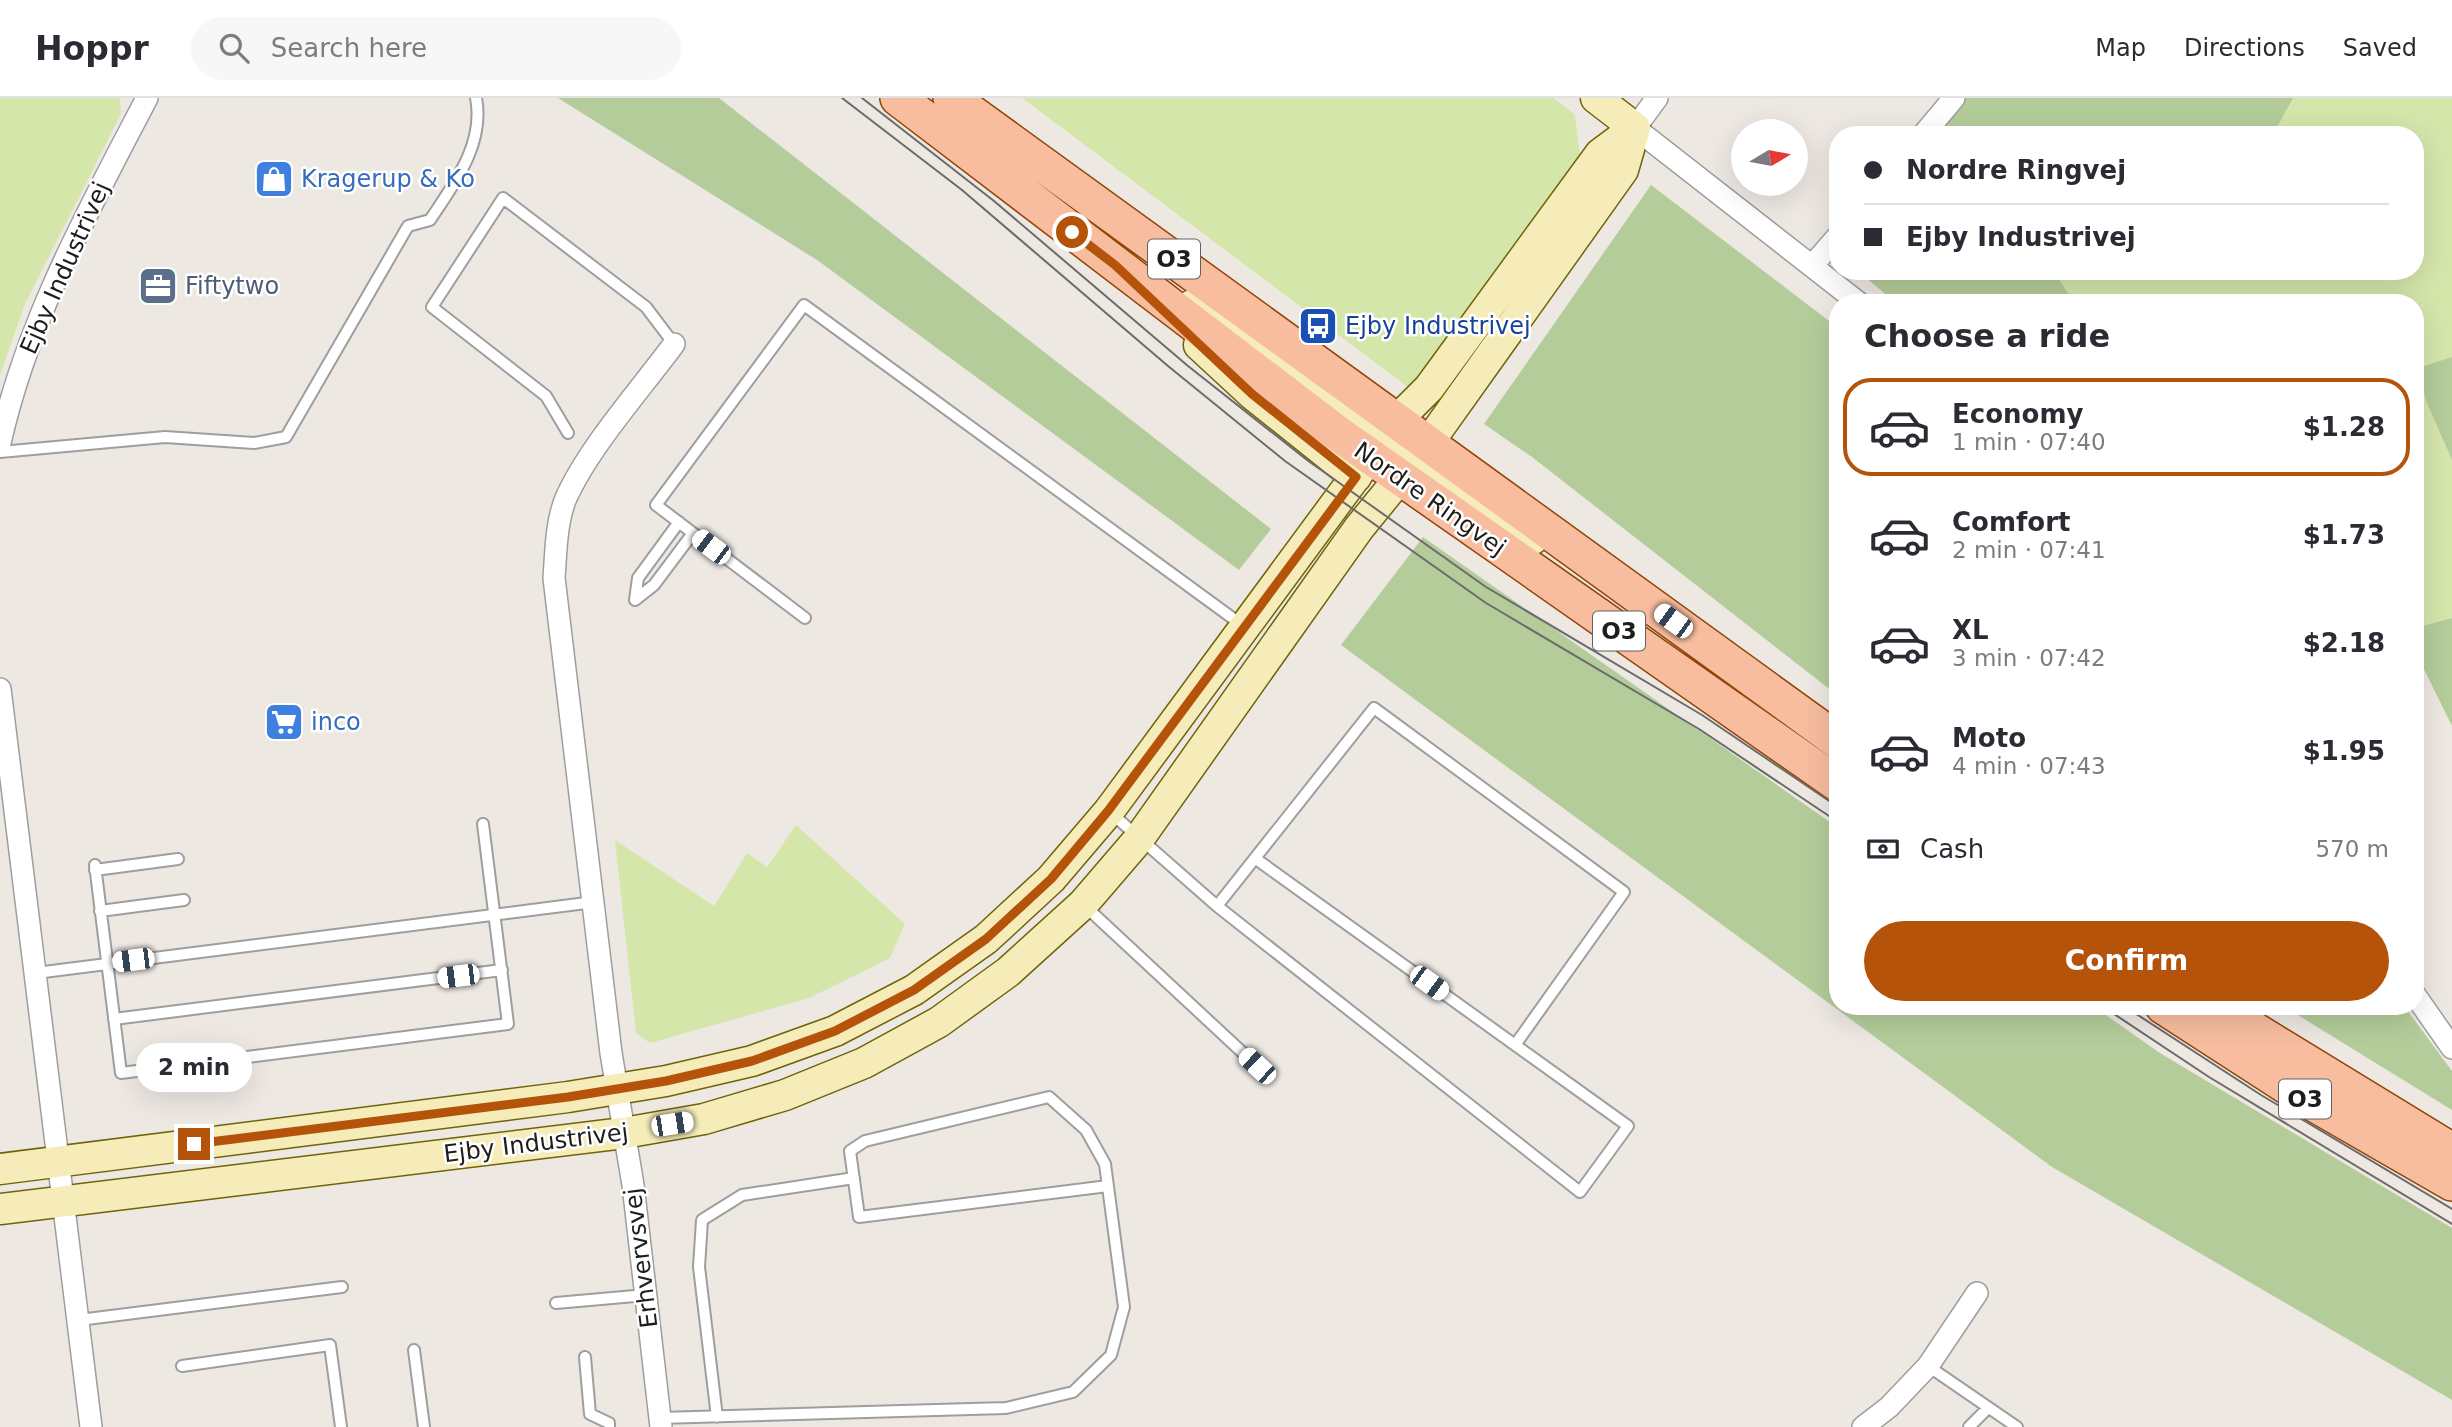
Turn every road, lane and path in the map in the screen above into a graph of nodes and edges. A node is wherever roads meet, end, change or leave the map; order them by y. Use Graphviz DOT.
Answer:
graph roads {
  1 [pos="147,98"];
  2 [pos="476,98"];
  3 [pos="898,98"];
  4 [pos="951,98"];
  5 [pos="1596,98"];
  6 [pos="1657,98"];
  7 [pos="1954,98"];
  8 [pos="1931,126"];
  9 [pos="1635,128"];
  10 [pos="1829,246"];
  11 [pos="1812,266"];
  12 [pos="1829,279"];
  13 [pos="1830,280"];
  14 [pos="1848,294"];
  15 [pos="674,344"];
  16 [pos="568,433"];
  17 [pos="0,443"];
  18 [pos="1377,448"];
  19 [pos="0,452"];
  20 [pos="1414,460"];
  21 [pos="679,522"];
  22 [pos="693,533"];
  23 [pos="805,618"];
  24 [pos="1245,627"];
  25 [pos="0,689"];
  26 [pos="1829,734"];
  27 [pos="1829,778"];
  28 [pos="1108,811"];
  29 [pos="484,824"];
  30 [pos="1138,840"];
  31 [pos="178,859"];
  32 [pos="1256,859"];
  33 [pos="184,900"];
  34 [pos="593,902"];
  35 [pos="1083,904"];
  36 [pos="1217,906"];
  37 [pos="100,911"];
  38 [pos="495,913"];
  39 [pos="107,963"];
  40 [pos="502,970"];
  41 [pos="36,973"];
  42 [pos="2424,1008"];
  43 [pos="2177,1015"];
  44 [pos="2230,1015"];
  45 [pos="114,1019"];
  46 [pos="1516,1045"];
  47 [pos="2452,1048"];
  48 [pos="1257,1066"];
  49 [pos="616,1090"];
  50 [pos="624,1133"];
  51 [pos="2452,1151"];
  52 [pos="60,1161"];
  53 [pos="0,1169"];
  54 [pos="854,1178"];
  55 [pos="2452,1184"];
  56 [pos="1108,1186"];
  57 [pos="64,1201"];
  58 [pos="0,1209"];
  59 [pos="342,1287"];
  60 [pos="1976,1293"];
  61 [pos="646,1294"];
  62 [pos="556,1303"];
  63 [pos="79,1320"];
  64 [pos="414,1350"];
  65 [pos="584,1357"];
  66 [pos="182,1366"];
  67 [pos="1928,1366"];
  68 [pos="1988,1408"];
  69 [pos="716,1417"];
  70 [pos="660,1423"];
  71 [pos="91,1427"];
  72 [pos="341,1427"];
  73 [pos="424,1427"];
  74 [pos="609,1427"];
  75 [pos="1863,1427"];
  76 [pos="1969,1427"];
  77 [pos="2017,1427"];
  1 -- 17 [label="street, Ejby Industrivej"];
  2 -- 19 [label="lane"];
  3 -- 18 [label="main road, Nordre Ringvej / O3"];
  4 -- 18 [label="main road, Nordre Ringvej / O3"];
  5 -- 9 [label="street"];
  6 -- 9 [label="street"];
  7 -- 8 [label="street"];
  9 -- 11 [label="street"];
  9 -- 18 [label="street, Ejby Industrivej"];
  9 -- 20 [label="street, Ejby Industrivej"];
  10 -- 11 [label="street"];
  11 -- 12 [label="street"];
  13 -- 14 [label="street"];
  15 -- 16 [label="lane"];
  15 -- 34 [label="street, Ejby Industrivej"];
  18 -- 20 [label="main road, Nordre Ringvej / O3"];
  18 -- 20 [label="main road, Nordre Ringvej / O3"];
  18 -- 24 [label="street, Ejby Industrivej"];
  20 -- 26 [label="main road, Nordre Ringvej / O3"];
  20 -- 27 [label="main road, Nordre Ringvej / O3"];
  20 -- 30 [label="street, Ejby Industrivej"];
  21 -- 22 [label="lane"];
  21 -- 22 [label="lane"];
  21 -- 24 [label="lane"];
  22 -- 23 [label="lane"];
  24 -- 28 [label="street, Ejby Industrivej"];
  25 -- 41 [label="street"];
  28 -- 30 [label="lane"];
  28 -- 49 [label="street, Ejby Industrivej"];
  29 -- 38 [label="lane"];
  30 -- 35 [label="street, Ejby Industrivej"];
  30 -- 36 [label="lane"];
  31 -- 37 [label="lane"];
  32 -- 36 [label="lane"];
  32 -- 46 [label="lane"];
  32 -- 46 [label="lane"];
  33 -- 37 [label="lane"];
  34 -- 38 [label="lane"];
  34 -- 49 [label="street, Ejby Industrivej"];
  35 -- 48 [label="lane"];
  35 -- 50 [label="street, Ejby Industrivej"];
  36 -- 46 [label="lane"];
  37 -- 39 [label="lane"];
  38 -- 39 [label="lane"];
  38 -- 40 [label="lane"];
  39 -- 41 [label="lane"];
  39 -- 45 [label="lane"];
  40 -- 45 [label="lane"];
  40 -- 45 [label="lane"];
  41 -- 52 [label="street"];
  42 -- 47 [label="street"];
  43 -- 55 [label="main road, O3"];
  44 -- 51 [label="main road, O3"];
  49 -- 50 [label="street, Erhvervsvej"];
  49 -- 52 [label="street, Ejby Industrivej"];
  50 -- 57 [label="street, Ejby Industrivej"];
  50 -- 61 [label="street, Erhvervsvej"];
  52 -- 53 [label="street, Ejby Industrivej"];
  52 -- 57 [label="street"];
  54 -- 56 [label="lane"];
  54 -- 56 [label="lane"];
  54 -- 69 [label="lane"];
  56 -- 69 [label="lane"];
  57 -- 58 [label="street, Ejby Industrivej"];
  57 -- 63 [label="street"];
  59 -- 63 [label="lane"];
  60 -- 67 [label="street"];
  61 -- 62 [label="lane"];
  61 -- 70 [label="street, Erhvervsvej"];
  63 -- 71 [label="street"];
  64 -- 73 [label="lane"];
  65 -- 74 [label="lane"];
  66 -- 72 [label="lane"];
  67 -- 68 [label="lane"];
  67 -- 75 [label="street"];
  68 -- 76 [label="lane"];
  68 -- 77 [label="lane"];
  69 -- 70 [label="lane"];
}
